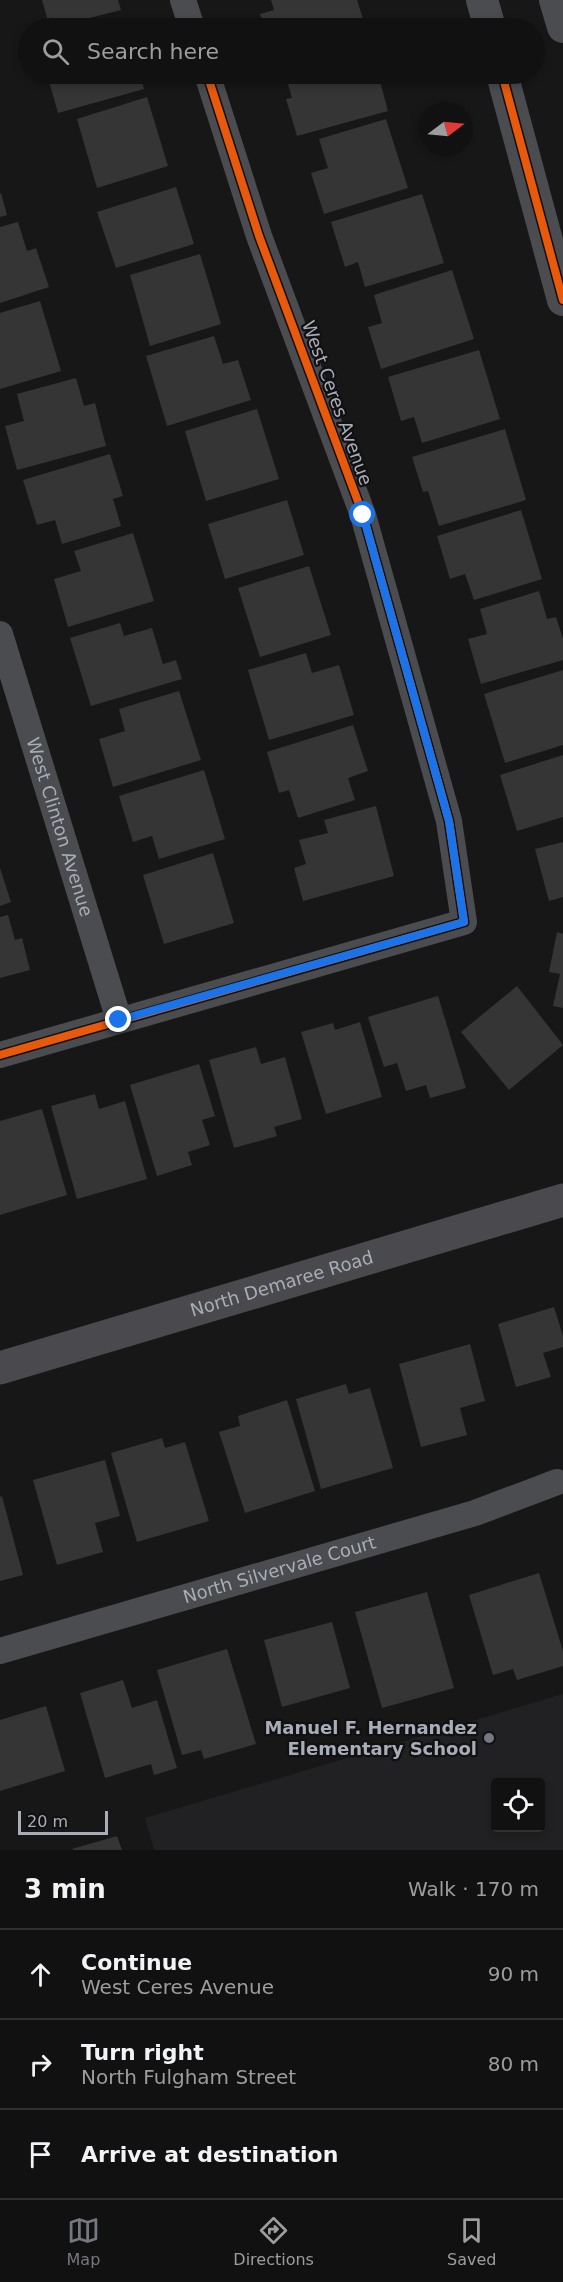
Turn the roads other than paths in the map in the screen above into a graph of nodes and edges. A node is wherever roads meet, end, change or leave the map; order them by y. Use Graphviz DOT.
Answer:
graph roads {
  1 [pos="183,0"];
  2 [pos="482,0"];
  3 [pos="555,0"];
  4 [pos="189,18"];
  5 [pos="486,18"];
  6 [pos="563,27"];
  7 [pos="210,84"];
  8 [pos="505,84"];
  9 [pos="563,300"];
  10 [pos="0,634"];
  11 [pos="119,1020"];
  12 [pos="0,1055"];
  13 [pos="563,1200"];
  14 [pos="0,1368"];
  15 [pos="557,1482"];
  16 [pos="0,1651"];
  1 -- 4 [label="street"];
  2 -- 5 [label="street"];
  3 -- 6 [label="street"];
  7 -- 11 [label="street, West Ceres Avenue"];
  8 -- 9 [label="street"];
  10 -- 11 [label="street, West Clinton Avenue"];
  11 -- 12 [label="street"];
  13 -- 14 [label="main road, North Demaree Road"];
  15 -- 16 [label="street, North Silvervale Court"];
}
